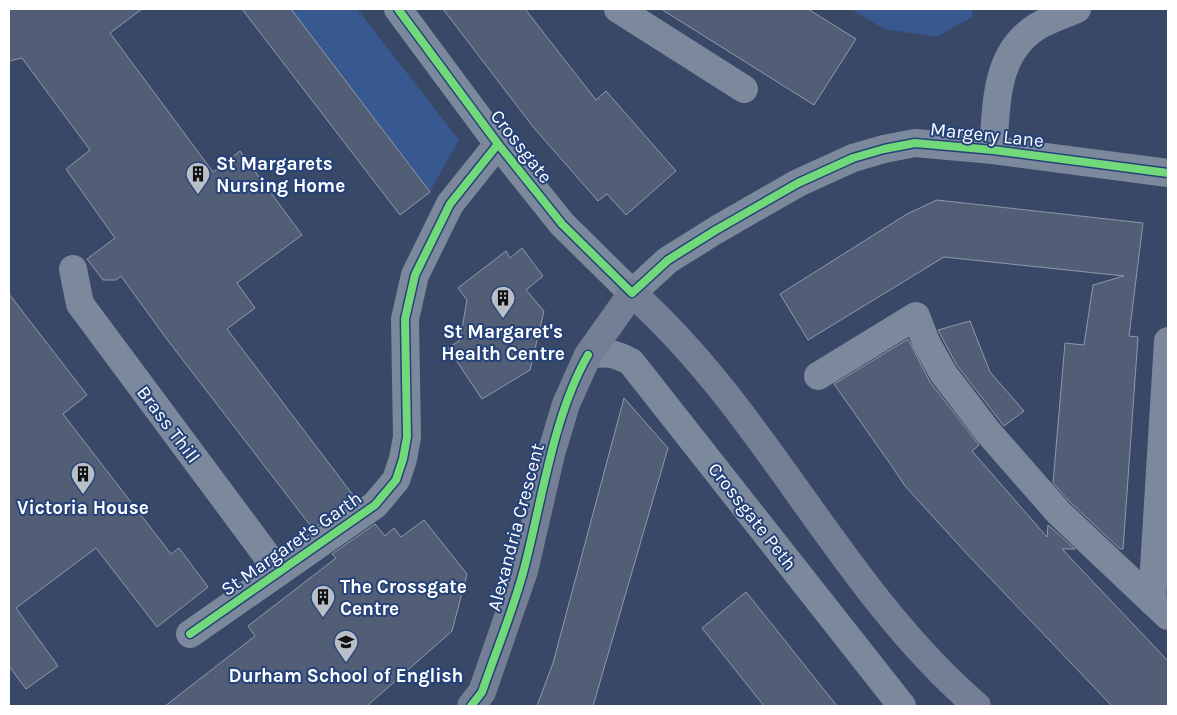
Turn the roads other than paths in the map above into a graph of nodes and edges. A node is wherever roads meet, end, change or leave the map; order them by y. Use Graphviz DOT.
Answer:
graph roads {
  1 [pos="398,9"];
  2 [pos="618,9"];
  3 [pos="1077,9"];
  4 [pos="744,88"];
  5 [pos="498,144"];
  6 [pos="993,150"];
  7 [pos="1168,173"];
  8 [pos="73,269"];
  9 [pos="632,293"];
  10 [pos="1168,341"];
  11 [pos="588,355"];
  12 [pos="818,376"];
  13 [pos="279,572"];
  14 [pos="1160,608"];
  15 [pos="190,634"];
  16 [pos="471,706"];
  17 [pos="902,706"];
  18 [pos="977,706"];
  1 -- 5 [label="street, Crossgate"];
  2 -- 4 [label="street"];
  3 -- 6 [label="street"];
  5 -- 9 [label="street, Crossgate"];
  5 -- 13 [label="street, St Margaret's Garth"];
  6 -- 7 [label="street, Margery Lane"];
  6 -- 9 [label="street, Margery Lane"];
  8 -- 13 [label="street, Brass Thill"];
  9 -- 11 [label="highway, Alexandria Crescent"];
  9 -- 18 [label="highway"];
  10 -- 14 [label="street"];
  11 -- 16 [label="highway, Alexandria Crescent"];
  11 -- 17 [label="street, Crossgate Peth"];
  12 -- 14 [label="street"];
  13 -- 15 [label="street, St Margaret's Garth"];
}
